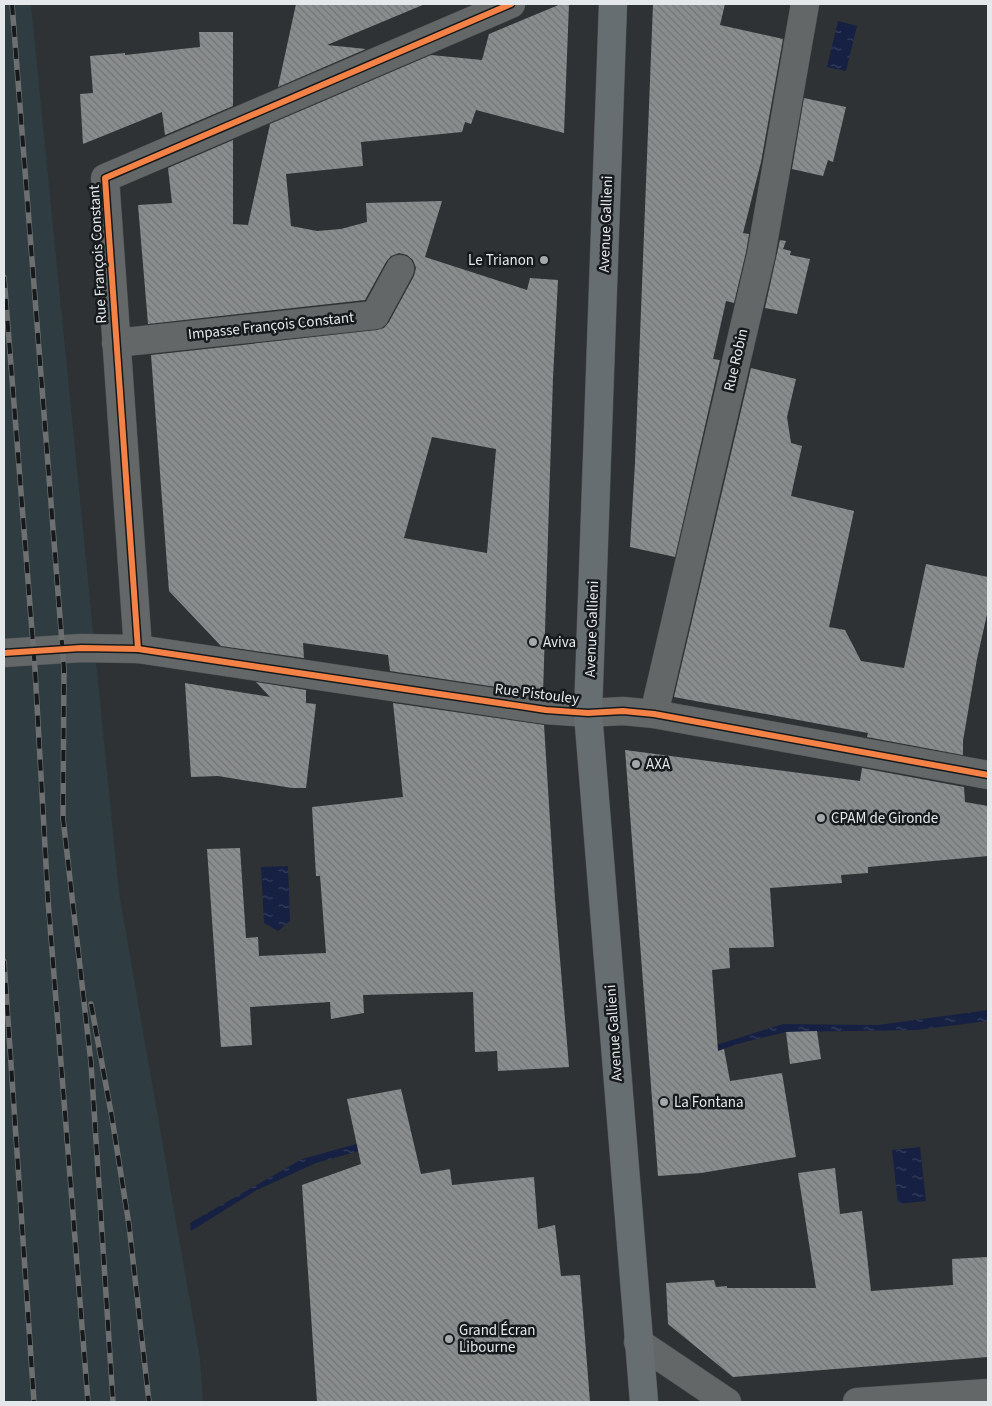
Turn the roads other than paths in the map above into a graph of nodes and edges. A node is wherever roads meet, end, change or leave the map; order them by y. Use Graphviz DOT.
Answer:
graph roads {
  1 [pos="511,4"];
  2 [pos="613,4"];
  3 [pos="805,4"];
  4 [pos="400,269"];
  5 [pos="116,343"];
  6 [pos="138,649"];
  7 [pos="4,653"];
  8 [pos="588,713"];
  9 [pos="654,714"];
  10 [pos="988,776"];
  11 [pos="638,1342"];
  12 [pos="988,1393"];
  13 [pos="644,1402"];
  14 [pos="727,1402"];
  15 [pos="857,1402"];
  1 -- 5 [label="street, Rue François Constant"];
  2 -- 8 [label="main road, Avenue Gallieni"];
  3 -- 9 [label="street, Rue Robin"];
  4 -- 5 [label="street, Impasse François Constant"];
  5 -- 6 [label="street, Rue François Constant"];
  6 -- 7 [label="street, Rue Pistouley"];
  6 -- 8 [label="street, Rue Pistouley"];
  8 -- 9 [label="street, Rue Pistouley"];
  8 -- 11 [label="main road, Avenue Gallieni"];
  9 -- 10 [label="street, Rue Pistouley"];
  11 -- 13 [label="main road, Avenue Gallieni"];
  11 -- 14 [label="street"];
  12 -- 15 [label="street"];
}
